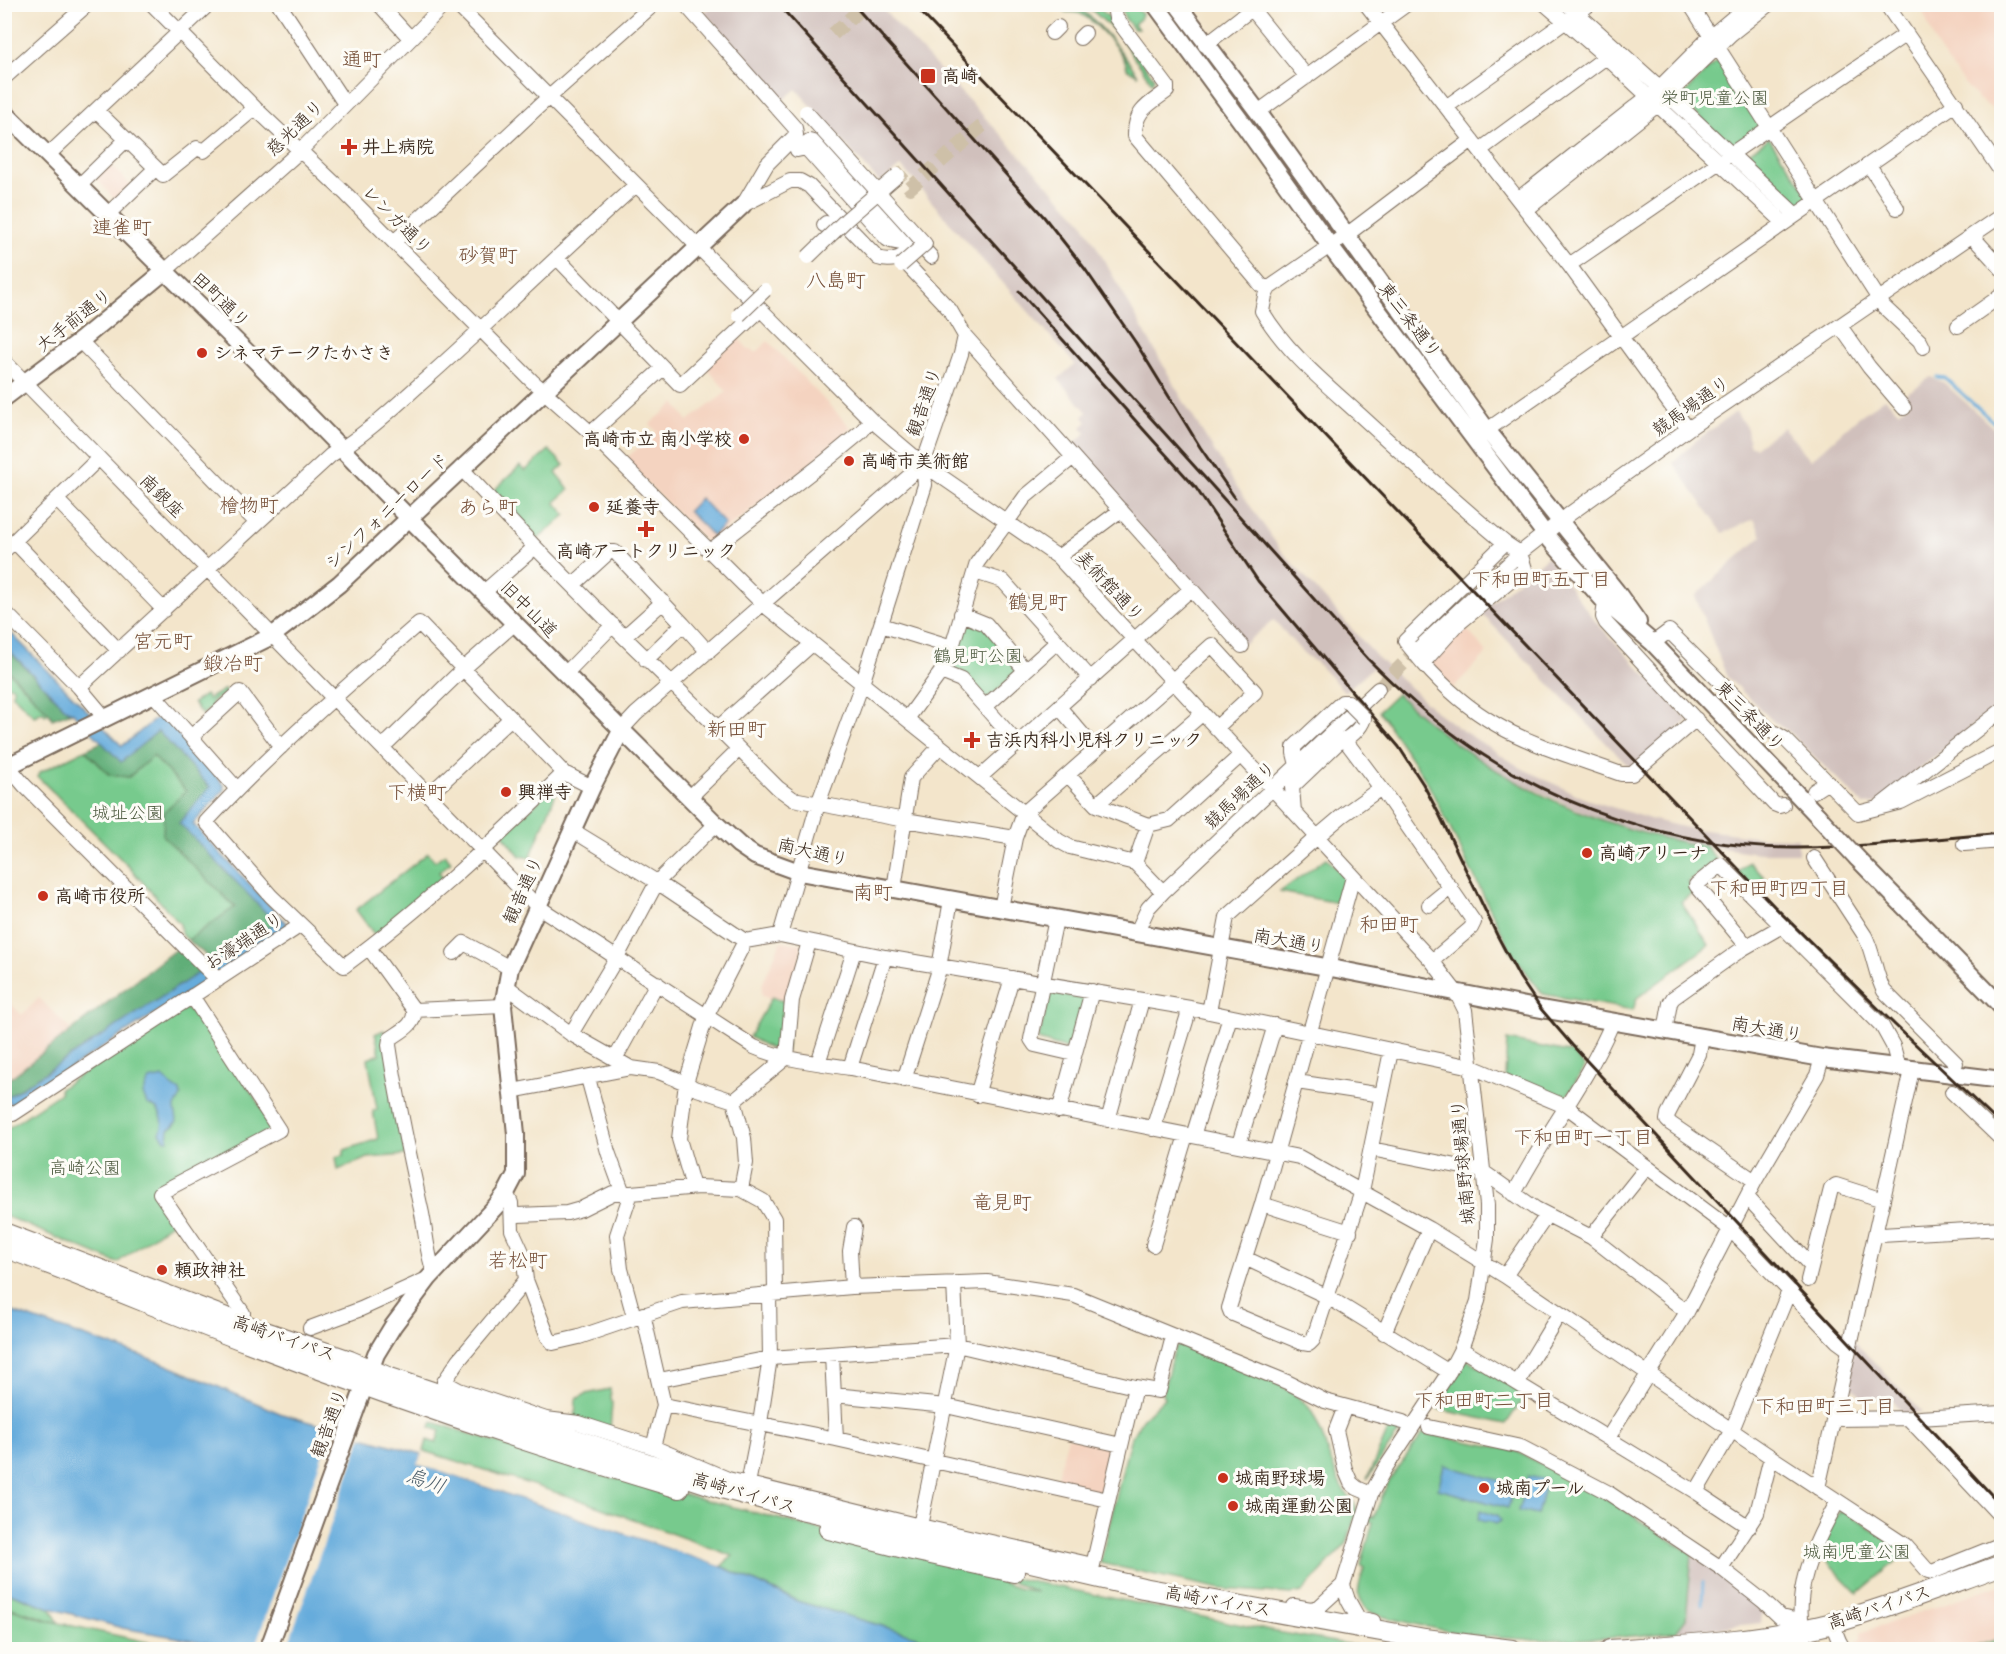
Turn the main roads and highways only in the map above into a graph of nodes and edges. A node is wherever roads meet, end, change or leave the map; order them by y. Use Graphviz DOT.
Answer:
graph roads {
  1 [pos="1155,4"];
  2 [pos="1177,4"];
  3 [pos="4,112"];
  4 [pos="743,205"];
  5 [pos="165,271"];
  6 [pos="4,398"];
  7 [pos="408,517"];
  8 [pos="1653,643"];
  9 [pos="622,729"];
  10 [pos="6,767"];
  11 [pos="2001,1007"];
  12 [pos="1999,1079"];
  13 [pos="4,1232"];
  14 [pos="4,1247"];
  15 [pos="365,1383"];
  16 [pos="535,1426"];
  17 [pos="699,1468"];
  18 [pos="2001,1565"];
  19 [pos="2001,1577"];
  20 [pos="1802,1630"];
  21 [pos="1837,1635"];
  22 [pos="1418,1644"];
  23 [pos="268,1650"];
  24 [pos="1512,1650"];
  25 [pos="1611,1650"];
  26 [pos="1751,1650"];
  1 -- 8 [label="main road, 東三条通り"];
  2 -- 8 [label="main road, 東三条通り"];
  3 -- 5 [label="main road, 田町通り"];
  4 -- 7 [label="main road, シンフォニーロード"];
  5 -- 6 [label="main road, 大手前通り"];
  5 -- 7 [label="main road, 田町通り"];
  7 -- 9 [label="main road, 旧中山道"];
  7 -- 10 [label="main road, シンフォニーロード"];
  8 -- 11 [label="main road, 東三条通り, bridge"];
  9 -- 12 [label="main road, 南大通り"];
  9 -- 15 [label="main road, 観音通り"];
  13 -- 15 [label="highway, 高崎バイパス"];
  14 -- 15 [label="highway, 高崎バイパス"];
  15 -- 16 [label="highway, 高崎バイパス"];
  15 -- 22 [label="highway, 高崎バイパス"];
  15 -- 23 [label="main road, 観音通り"];
  16 -- 17 [label="highway"];
  16 -- 22 [label="highway, 高崎バイパス"];
  18 -- 21 [label="highway, 高崎バイパス"];
  19 -- 21 [label="highway, 高崎バイパス"];
  20 -- 21 [label="highway, 高崎バイパス"];
  20 -- 25 [label="highway, 高崎バイパス"];
  20 -- 26 [label="highway, 高崎バイパス"];
  22 -- 24 [label="highway, 高崎バイパス"];
}
